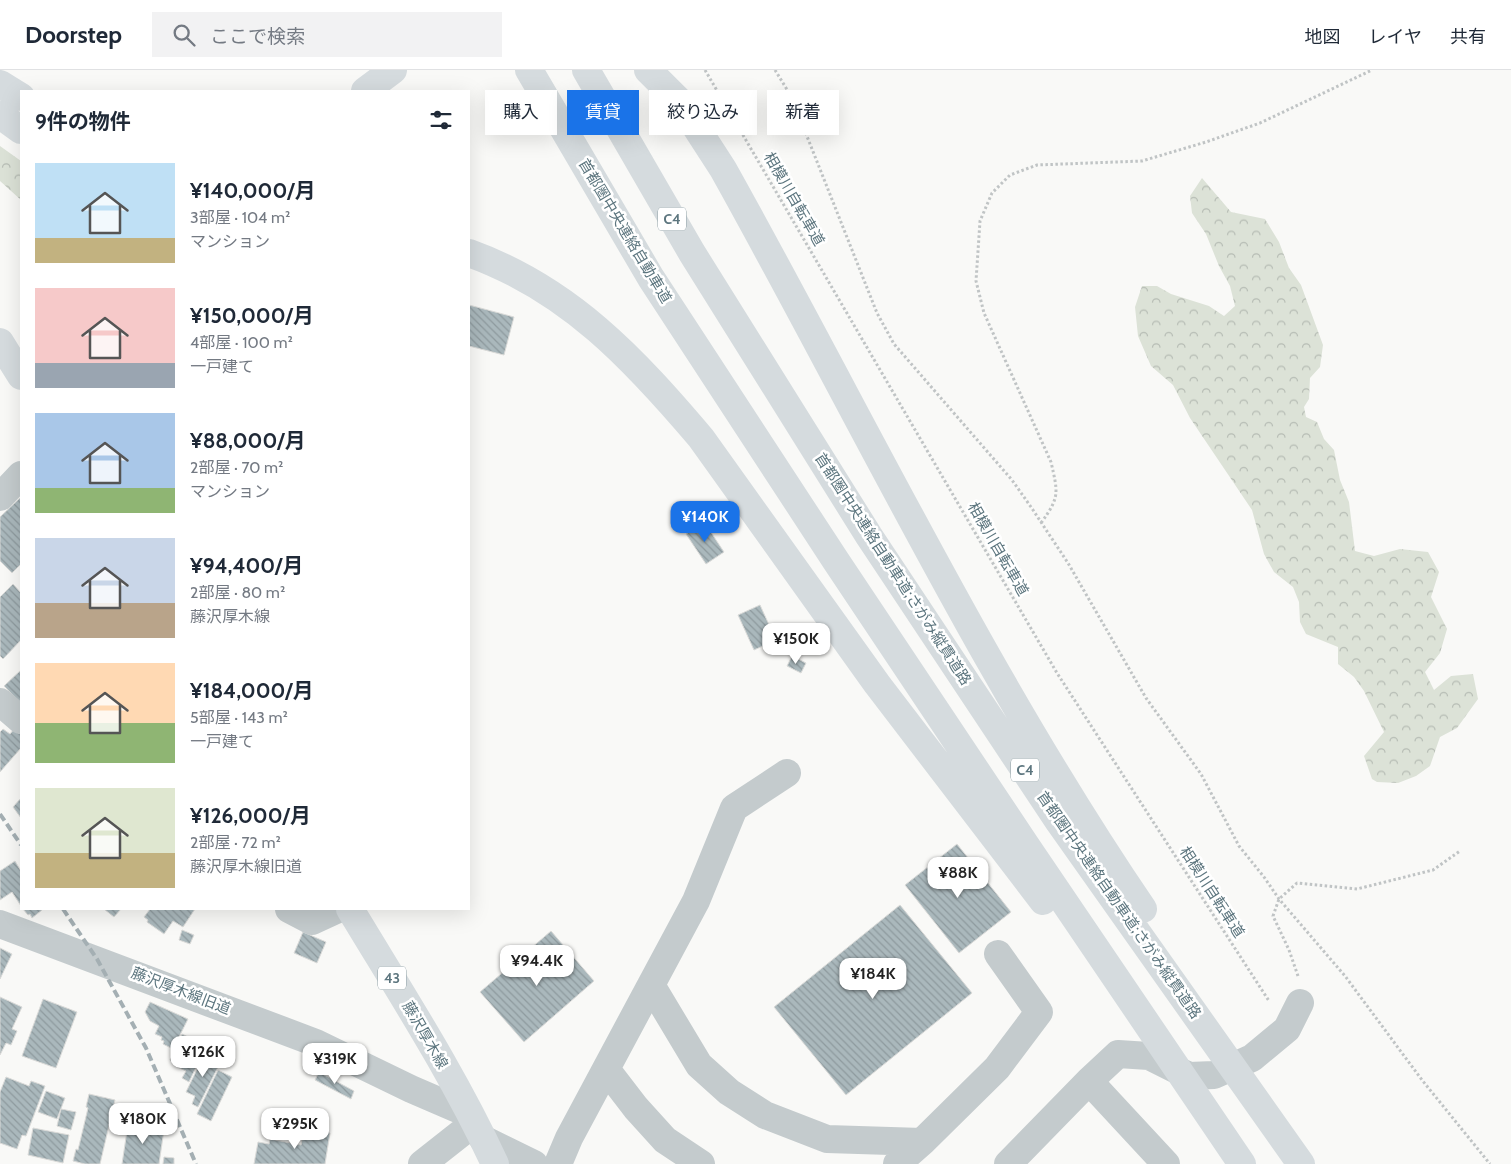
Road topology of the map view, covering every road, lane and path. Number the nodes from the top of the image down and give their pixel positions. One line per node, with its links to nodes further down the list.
1 (392, 70): 9 (main road)
2 (529, 70): 35 (main road, 首都圏中央連絡自動車道)
3 (586, 70): 46 (main road, 首都圏中央連絡自動車道;さがみ縦貫道路 / C4)
4 (648, 70): 47 (main road)
5 (705, 70): 31 (path, 相模川自転車道)
6 (775, 70): 18 (path)
7 (1372, 70): 18 (path)
8 (0, 84): 10 (main road)
9 (366, 90)
10 (20, 95)
11 (0, 115): 12 (main road)
12 (20, 129)
13 (470, 253): 35 (main road)
14 (0, 342): 15 (main road)
15 (20, 374)
16 (20, 476): 17 (street)
17 (0, 497)
18 (1041, 523): 23 (path)
19 (0, 702): 20 (street)
20 (20, 719)
21 (787, 773): 29 (street)
22 (1460, 851): 23 (path)
23 (1279, 899): 30 (path); 48 (path)
24 (291, 910): 25 (street)
25 (336, 910)
26 (351, 910): 34 (main road, 藤沢厚木線 / 43)
27 (0, 924): 34 (street, 藤沢厚木線旧道)
28 (998, 954): 36 (street)
29 (652, 985): 32 (street); 36 (street)
30 (1300, 1003): 31 (street)
31 (1287, 1029): 33 (street)
32 (606, 1069): 40 (street); 41 (street)
33 (1089, 1080): 43 (street); 44 (street)
34 (475, 1125): 37 (street); 38 (main road, 藤沢厚木線 / 43); 39 (street, 藤沢厚木線旧道)
35 (1222, 1135): 45 (main road)
36 (922, 1142): 42 (street)
37 (422, 1164)
38 (494, 1164)
39 (534, 1164)
40 (558, 1164)
41 (701, 1164)
42 (897, 1164)
43 (1008, 1164)
44 (1166, 1164)
45 (1242, 1164)
46 (1301, 1164)
47 (1318, 1164)
48 (1490, 1164)

